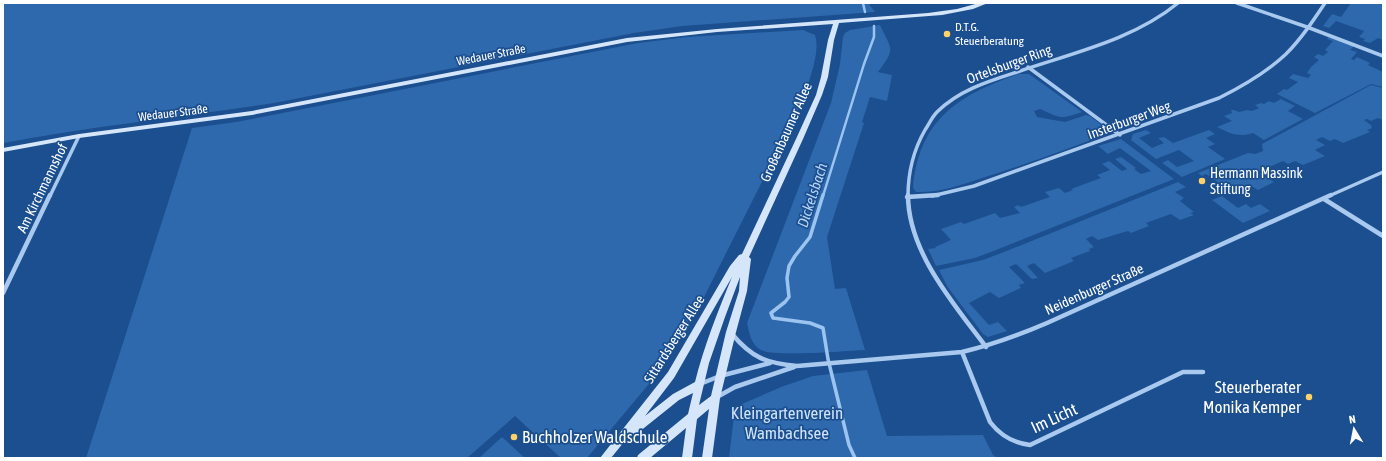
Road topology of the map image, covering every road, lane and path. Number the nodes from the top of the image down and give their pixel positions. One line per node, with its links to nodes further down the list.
1 (982, 3): 5 (main road, Wedauer Straße)
2 (1178, 3): 8 (street, Ortelsburger Ring)
3 (1237, 3): 6 (street)
4 (1325, 3): 6 (street, Insterburger Weg)
5 (836, 22): 10 (main road, Wedauer Straße); 16 (main road, Großenbaumer Allee)
6 (1307, 27): 7 (street); 9 (street, Insterburger Weg)
7 (1383, 56)
8 (1028, 67): 9 (street); 13 (street, Ortelsburger Ring)
9 (1120, 135): 13 (street, Insterburger Weg)
10 (79, 136): 11 (main road, Wedauer Straße); 17 (street, Am Kirchmannshof)
11 (3, 150)
12 (1383, 172): 14 (street, Neidenburger Straße)
13 (908, 196): 19 (street, Ortelsburger Ring)
14 (1324, 199): 15 (street); 19 (street, Neidenburger Straße)
15 (1383, 236)
16 (748, 250): 18 (main road, Großenbaumer Allee); 25 (main road, Großenbaumer Allee); 28 (main road, Sittardsberger Allee)
17 (3, 293)
18 (731, 332): 21 (street, Neidenburger Straße); 24 (main road, Großenbaumer Allee)
19 (986, 347): 20 (street, Neidenburger Straße)
20 (962, 352): 22 (street, Neidenburger Straße); 23 (street, Im Licht)
21 (770, 363): 22 (street, Neidenburger Straße); 24 (street, Neidenburger Straße)
22 (797, 366): 26 (street, Neidenburger Straße)
23 (1203, 372)
24 (720, 376): 25 (street, Neidenburger Straße); 26 (main road, Großenbaumer Allee)
25 (698, 385): 27 (main road, Großenbaumer Allee); 28 (main road, Sittardsberger Allee)
26 (715, 398): 27 (main road); 32 (main road, Großenbaumer Allee)
27 (691, 417): 30 (main road); 31 (main road, Großenbaumer Allee)
28 (620, 441): 29 (main road, Sittardsberger Allee)
29 (605, 458)
30 (642, 458)
31 (687, 458)
32 (707, 458)

